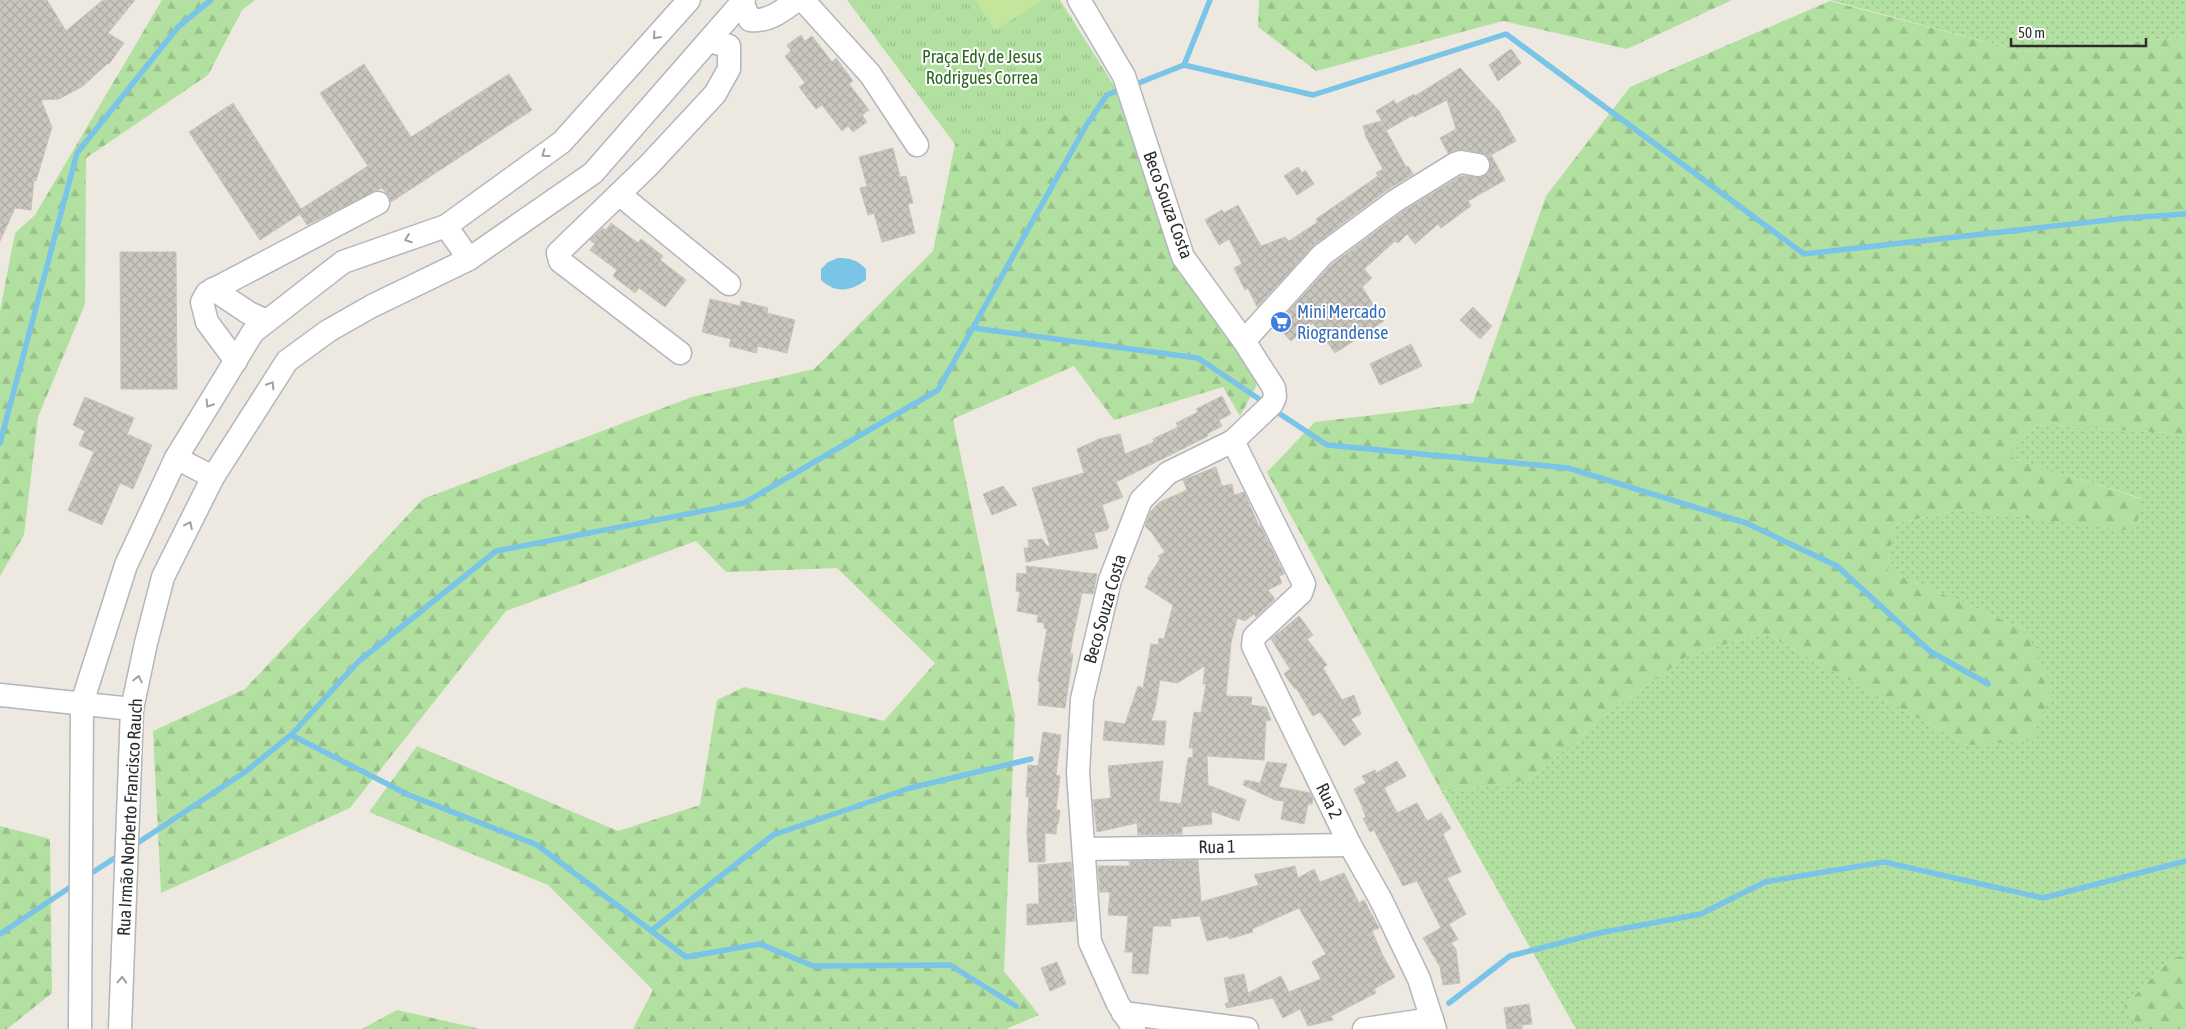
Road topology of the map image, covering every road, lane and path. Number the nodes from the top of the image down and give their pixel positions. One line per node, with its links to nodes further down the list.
1 (689, 0): 11 (street, one-way to 11)
2 (796, 0): 5 (street)
3 (803, 0): 7 (street)
4 (1080, 0): 16 (street, Beco Souza Costa)
5 (745, 7): 6 (street, Rua Irmão Norberto Francisco Rauch)
6 (719, 43): 9 (street); 12 (street, Rua Irmão Norberto Francisco Rauch)
7 (917, 145)
8 (1478, 165): 16 (street)
9 (619, 194): 13 (street); 17 (street)
10 (378, 203): 14 (street)
11 (446, 226): 12 (street); 15 (street, one-way to 15)
12 (469, 260): 21 (street, Rua Irmão Norberto Francisco Rauch, one-way to 12)
13 (729, 284)
14 (214, 289): 15 (street); 18 (street)
15 (267, 321): 18 (street)
16 (1244, 341): 19 (street, Beco Souza Costa)
17 (680, 353)
18 (236, 361): 20 (street, one-way to 20)
19 (1233, 441): 25 (street, Rua 2); 26 (street, Beco Souza Costa)
20 (176, 458): 21 (street); 23 (street)
21 (213, 477): 24 (street, Rua Irmão Norberto Francisco Rauch, one-way to 21)
22 (0, 695): 23 (street)
23 (82, 703): 24 (street); 29 (street)
24 (132, 709): 30 (street, Rua Irmão Norberto Francisco Rauch, one-way to 24)
25 (1350, 845): 26 (street, Rua 1); 28 (street, Rua 2)
26 (1084, 849): 27 (street, Beco Souza Costa)
27 (1129, 1021): 31 (street)
28 (1436, 1026): 32 (street)
29 (80, 1029)
30 (120, 1029)
31 (1247, 1029)
32 (1364, 1029)

